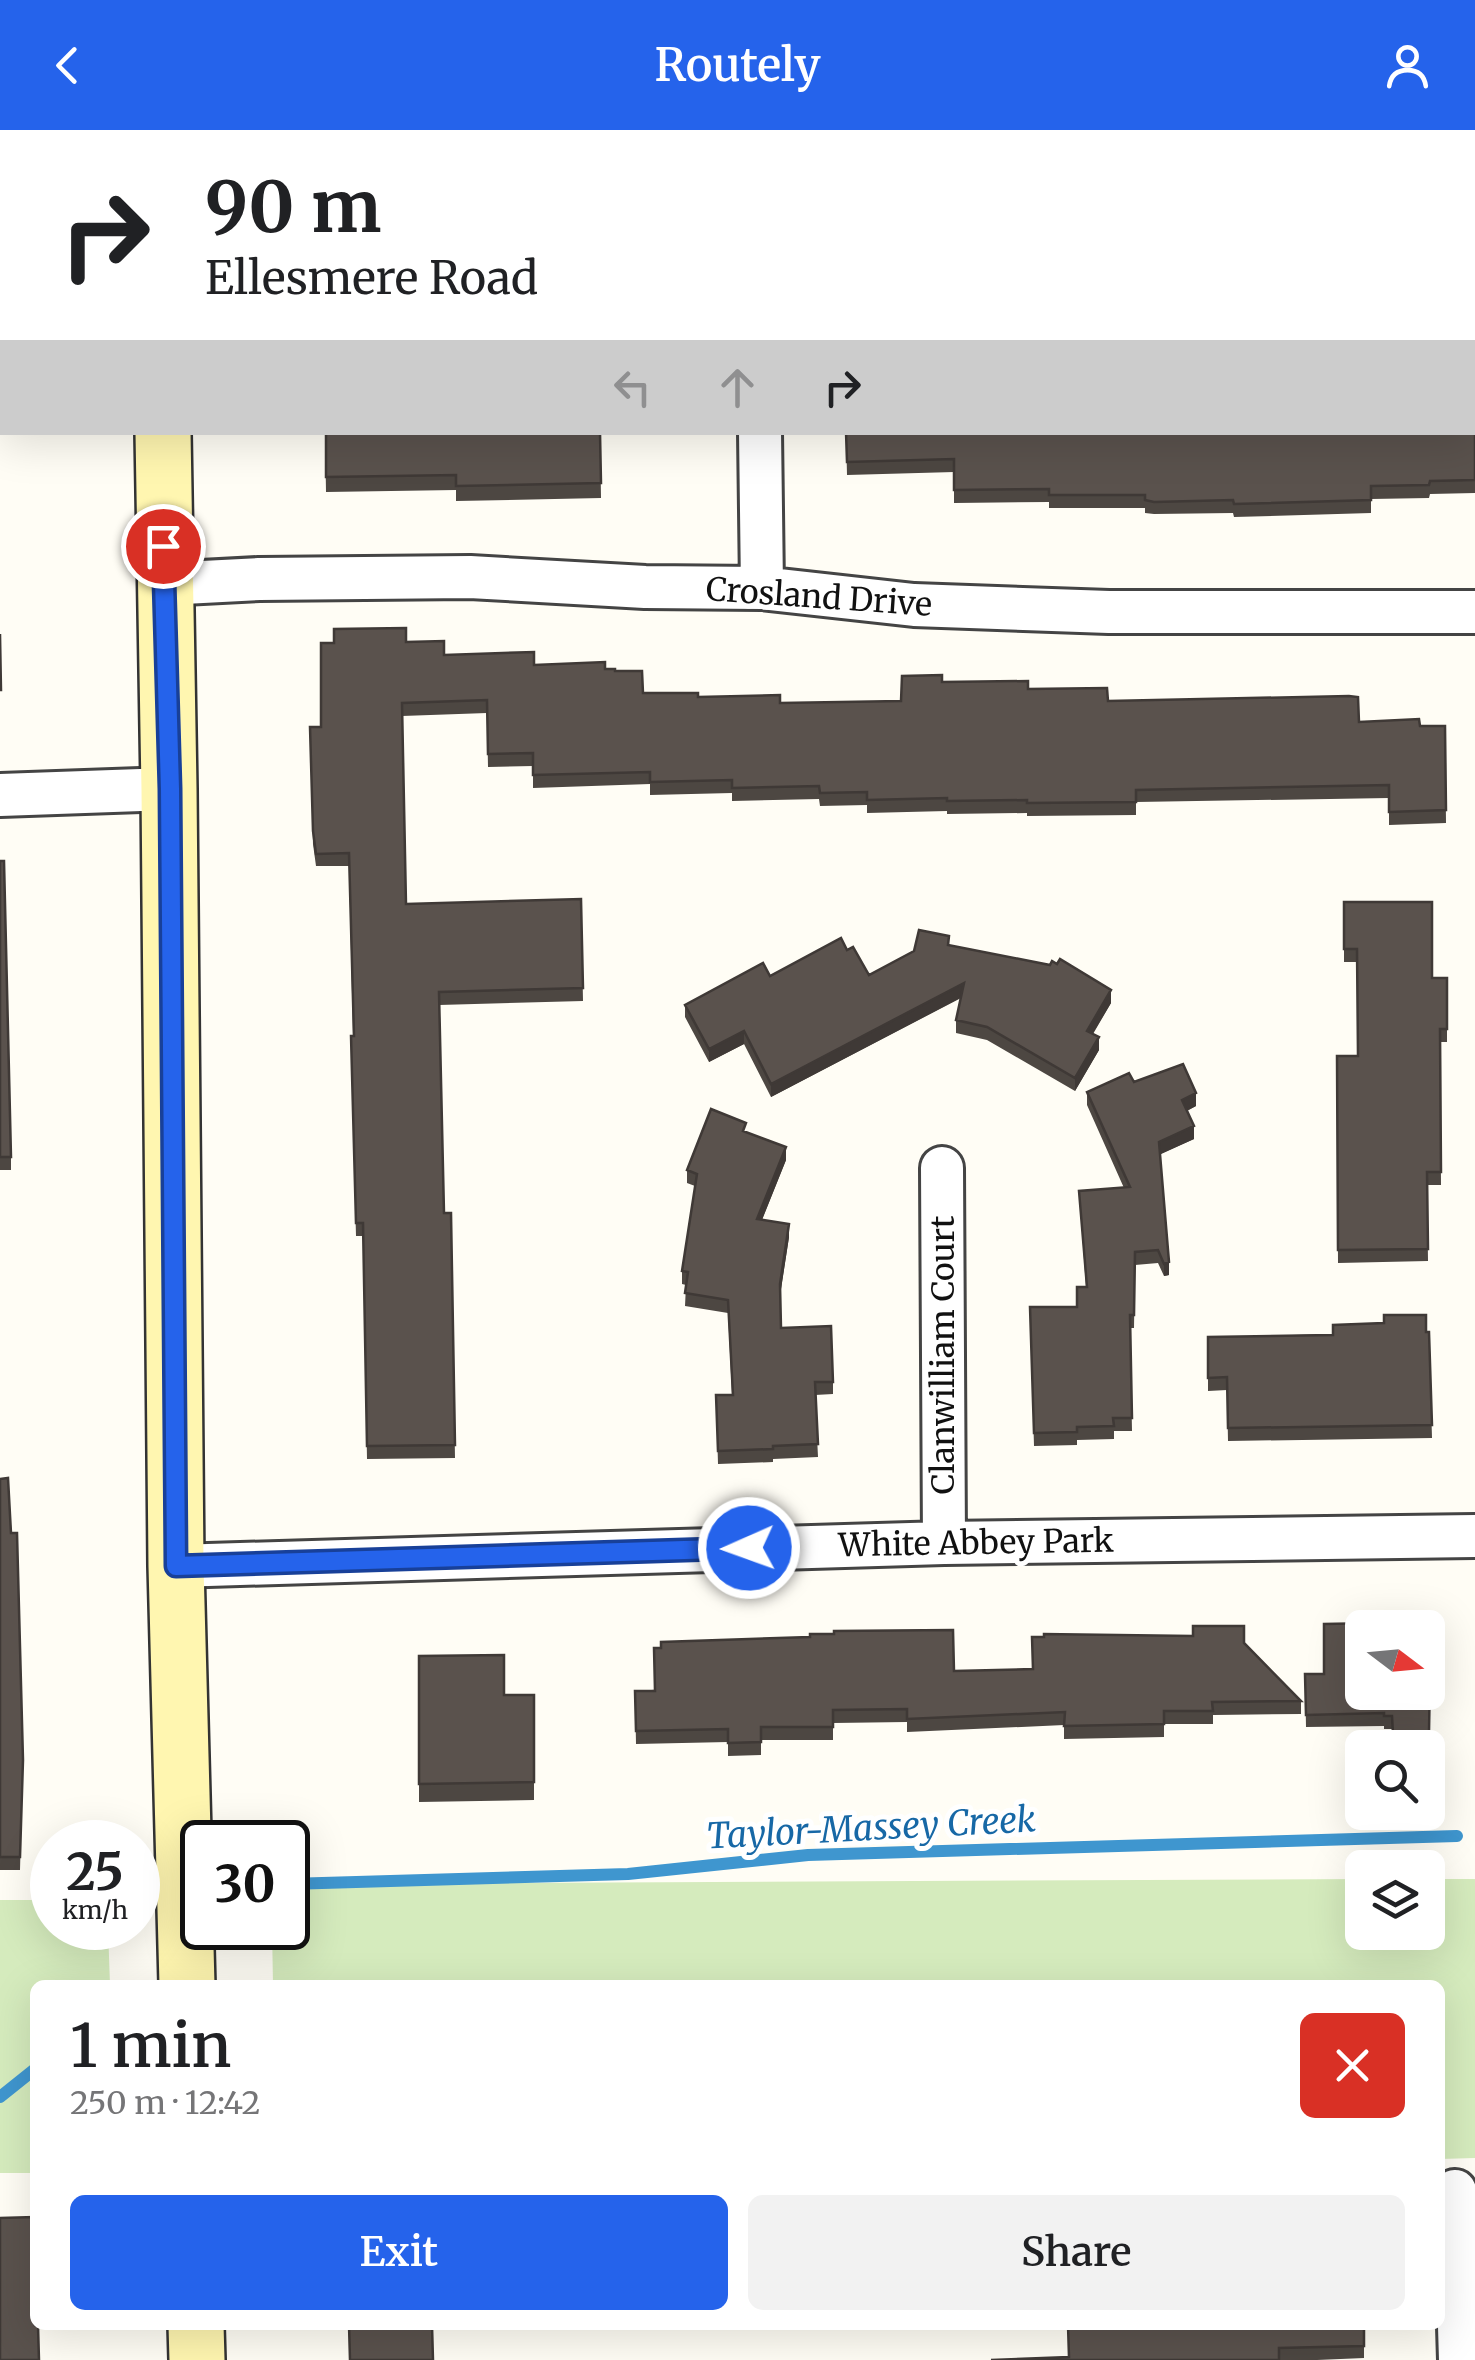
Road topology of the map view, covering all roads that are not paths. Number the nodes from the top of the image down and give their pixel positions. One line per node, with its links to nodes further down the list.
1 (162, 435): 3 (main road)
2 (760, 435): 4 (street)
3 (164, 584): 4 (street, Crosland Drive); 6 (main road)
4 (762, 588): 5 (street, Crosland Drive)
5 (1475, 612)
6 (170, 789): 7 (street); 11 (main road)
7 (0, 795)
8 (942, 1168): 10 (street, Clanwilliam Court)
9 (1475, 1536): 10 (street, White Abbey Park)
10 (944, 1543): 11 (street, White Abbey Park)
11 (176, 1566): 12 (main road)
12 (187, 1980)
13 (1455, 2192): 16 (street)
14 (196, 2330): 15 (main road)
15 (197, 2360)
16 (1460, 2360)

